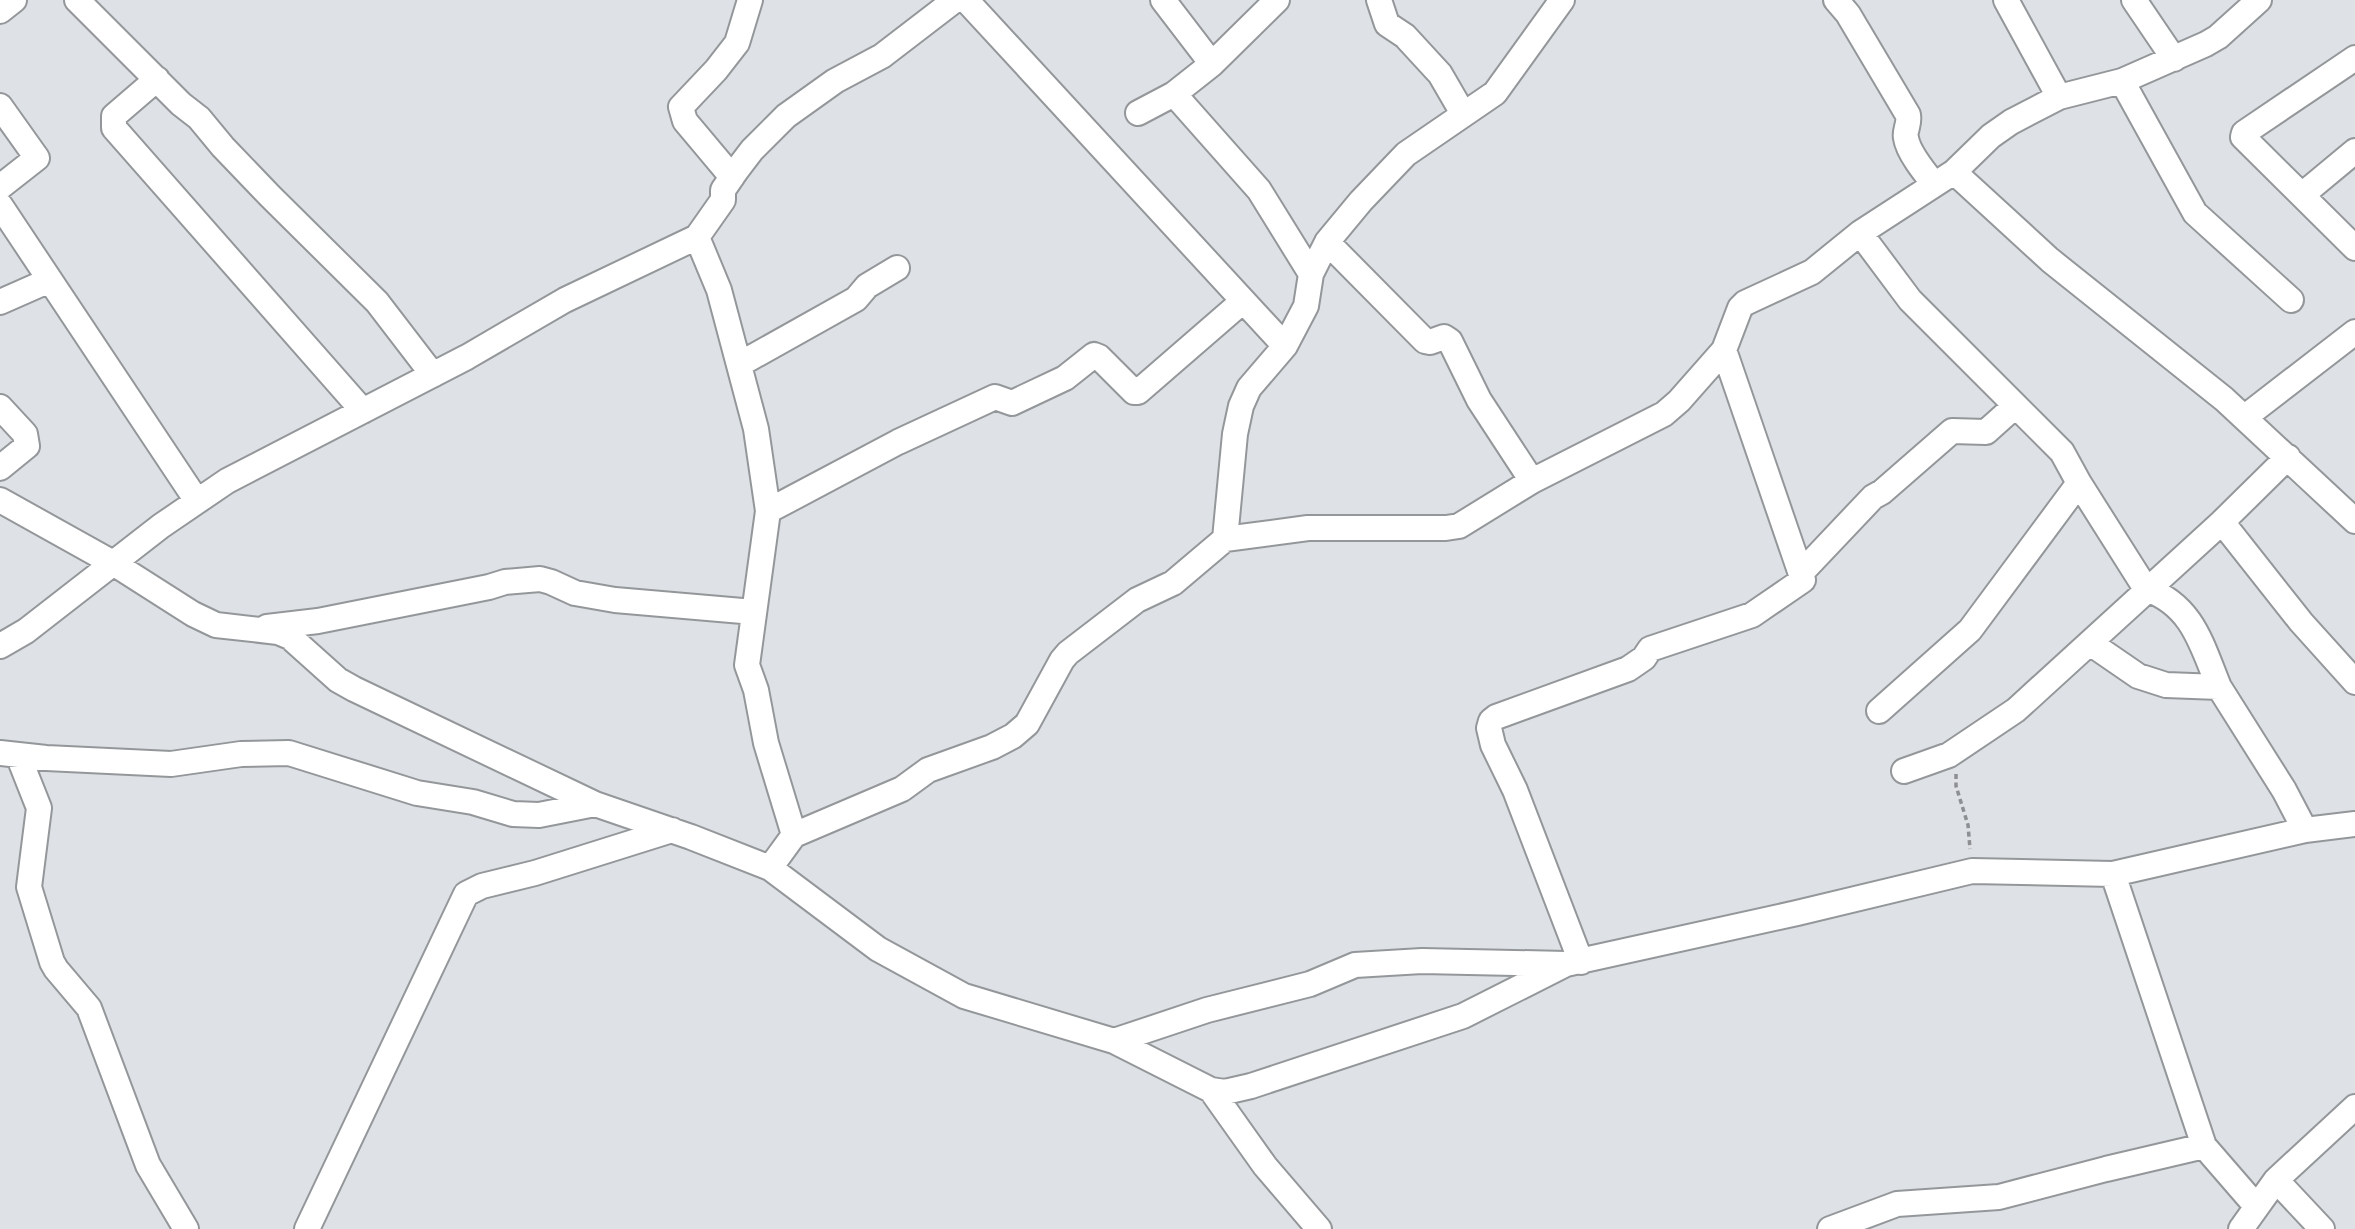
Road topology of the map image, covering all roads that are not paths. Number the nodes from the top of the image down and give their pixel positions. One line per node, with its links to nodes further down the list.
1 (14, 0): 14 (street)
2 (76, 0): 18 (street)
3 (750, 0): 26 (street)
4 (955, 0): 26 (street)
5 (965, 0): 40 (street)
6 (1163, 0): 16 (street)
7 (1278, 0): 16 (street)
8 (1379, 0): 23 (street)
9 (1562, 0): 23 (street)
10 (1836, 0): 27 (street)
11 (2006, 0): 21 (street)
12 (2134, 0): 15 (street)
13 (2259, 0): 15 (street)
14 (0, 10)
15 (2174, 59): 19 (street)
16 (1212, 64): 20 (street)
17 (2350, 71): 29 (street)
18 (157, 79): 45 (street); 48 (street)
19 (2122, 81): 21 (street); 38 (street)
20 (1174, 94): 24 (street); 36 (street)
21 (2059, 97): 27 (street)
22 (0, 106): 28 (street)
23 (1465, 112): 33 (street)
24 (1138, 113)
25 (2355, 152): 29 (street)
26 (732, 177): 32 (street)
27 (1944, 178): 31 (street); 49 (street)
28 (0, 187)
29 (2302, 195): 34 (street)
30 (0, 205): 37 (street)
31 (1860, 233): 43 (street); 46 (street)
32 (697, 237): 44 (street); 45 (street)
33 (1327, 242): 36 (street); 52 (street)
34 (2355, 248)
35 (897, 268): 44 (street)
36 (1311, 274): 42 (street)
37 (50, 279): 39 (street); 55 (street)
38 (2291, 300)
39 (0, 302)
40 (1243, 302): 42 (street); 56 (street)
41 (2355, 332): 49 (street)
42 (1285, 346): 59 (street)
43 (1724, 350): 52 (street); 61 (street)
44 (740, 364): 56 (street)
45 (433, 375): 48 (street)
46 (2015, 406): 53 (street); 61 (street)
47 (0, 407): 51 (street)
48 (363, 411): 55 (street)
49 (2245, 417): 50 (street)
50 (2288, 457): 57 (street); 58 (street)
51 (0, 468)
52 (1532, 481): 59 (street)
53 (2078, 483): 62 (street); 69 (street)
54 (0, 500): 60 (street)
55 (197, 501): 60 (street)
56 (768, 511): 63 (street)
57 (2355, 521)
58 (2222, 522): 62 (street); 67 (street)
59 (1224, 539): 76 (street)
60 (113, 563): 64 (street); 66 (street)
61 (1802, 572): 79 (street)
62 (2146, 589): 65 (street); 68 (street)
63 (754, 612): 64 (street); 76 (street)
64 (249, 630): 72 (street)
65 (2091, 643): 68 (street); 71 (street)
66 (0, 646)
67 (2355, 682)
68 (2219, 687): 75 (street)
69 (1879, 710)
70 (9, 754): 72 (street); 86 (street)
71 (1904, 771)
72 (595, 804): 74 (street)
73 (2355, 824): 75 (street)
74 (672, 830): 77 (street); 87 (street)
75 (2305, 830): 78 (street)
76 (794, 835): 77 (street)
77 (770, 868): 80 (street)
78 (2113, 874): 79 (street); 83 (street)
79 (1574, 963): 80 (street); 81 (street)
80 (1114, 1041): 81 (street)
81 (1212, 1090): 88 (street)
82 (2355, 1107): 84 (street)
83 (2204, 1146): 85 (street); 89 (street)
84 (2276, 1180): 85 (street); 91 (street)
85 (2256, 1206): 90 (street)
86 (186, 1229)
87 (307, 1229)
88 (1319, 1229)
89 (1830, 1229)
90 (2241, 1229)
91 (2322, 1229)

